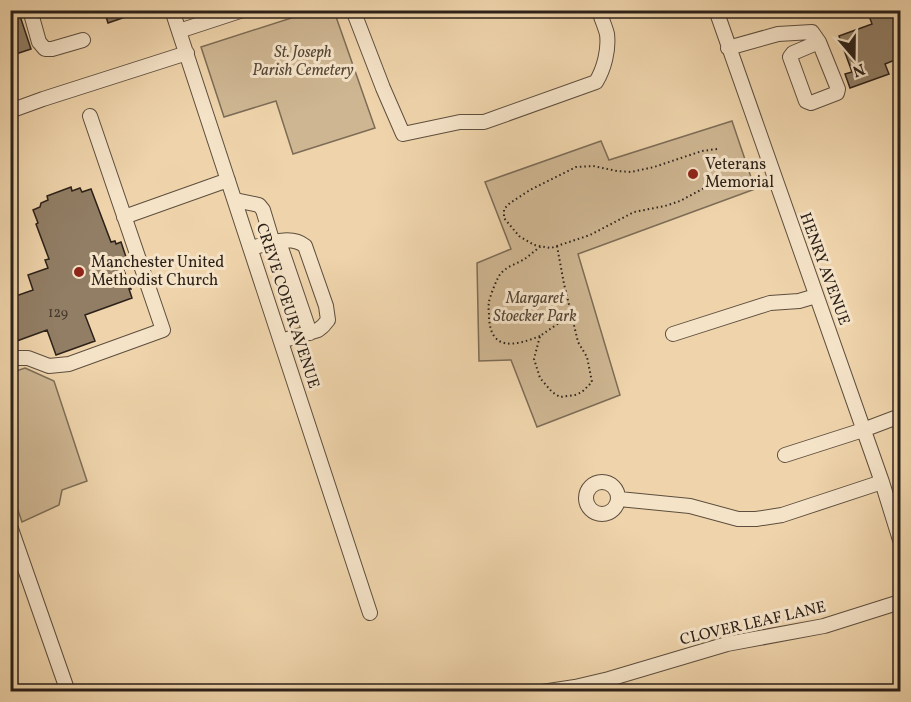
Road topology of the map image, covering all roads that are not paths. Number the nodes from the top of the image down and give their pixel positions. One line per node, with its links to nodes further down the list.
1 (30, 10): 8 (street)
2 (172, 10): 7 (street, CREVE COEUR AVENUE)
3 (243, 10): 7 (street)
4 (353, 10): 5 (street)
5 (599, 10)
6 (716, 10): 10 (street, HENRY AVENUE)
7 (179, 31): 11 (street, CREVE COEUR AVENUE)
8 (83, 40)
9 (819, 42): 10 (street)
10 (728, 48): 19 (street, HENRY AVENUE)
11 (186, 53): 12 (street); 14 (street, CREVE COEUR AVENUE)
12 (10, 111)
13 (90, 116): 16 (street)
14 (228, 180): 15 (street, CREVE COEUR AVENUE); 16 (street)
15 (235, 200): 17 (street); 18 (street, CREVE COEUR AVENUE)
16 (124, 217): 23 (street)
17 (276, 243): 18 (street); 20 (street); 20 (street)
18 (250, 248): 22 (street, CREVE COEUR AVENUE)
19 (816, 296): 21 (street); 25 (street, HENRY AVENUE)
20 (310, 333): 22 (street)
21 (673, 334)
22 (281, 341): 32 (street, CREVE COEUR AVENUE)
23 (10, 358)
24 (900, 416): 25 (street)
25 (863, 430): 26 (street); 27 (street, HENRY AVENUE)
26 (785, 455)
27 (882, 482): 28 (street); 30 (street, HENRY AVENUE)
28 (619, 498)
29 (10, 526): 33 (street)
30 (900, 540)
31 (900, 602): 34 (street, CLOVER LEAF LANE)
32 (370, 613)
33 (68, 692)
34 (542, 692)

